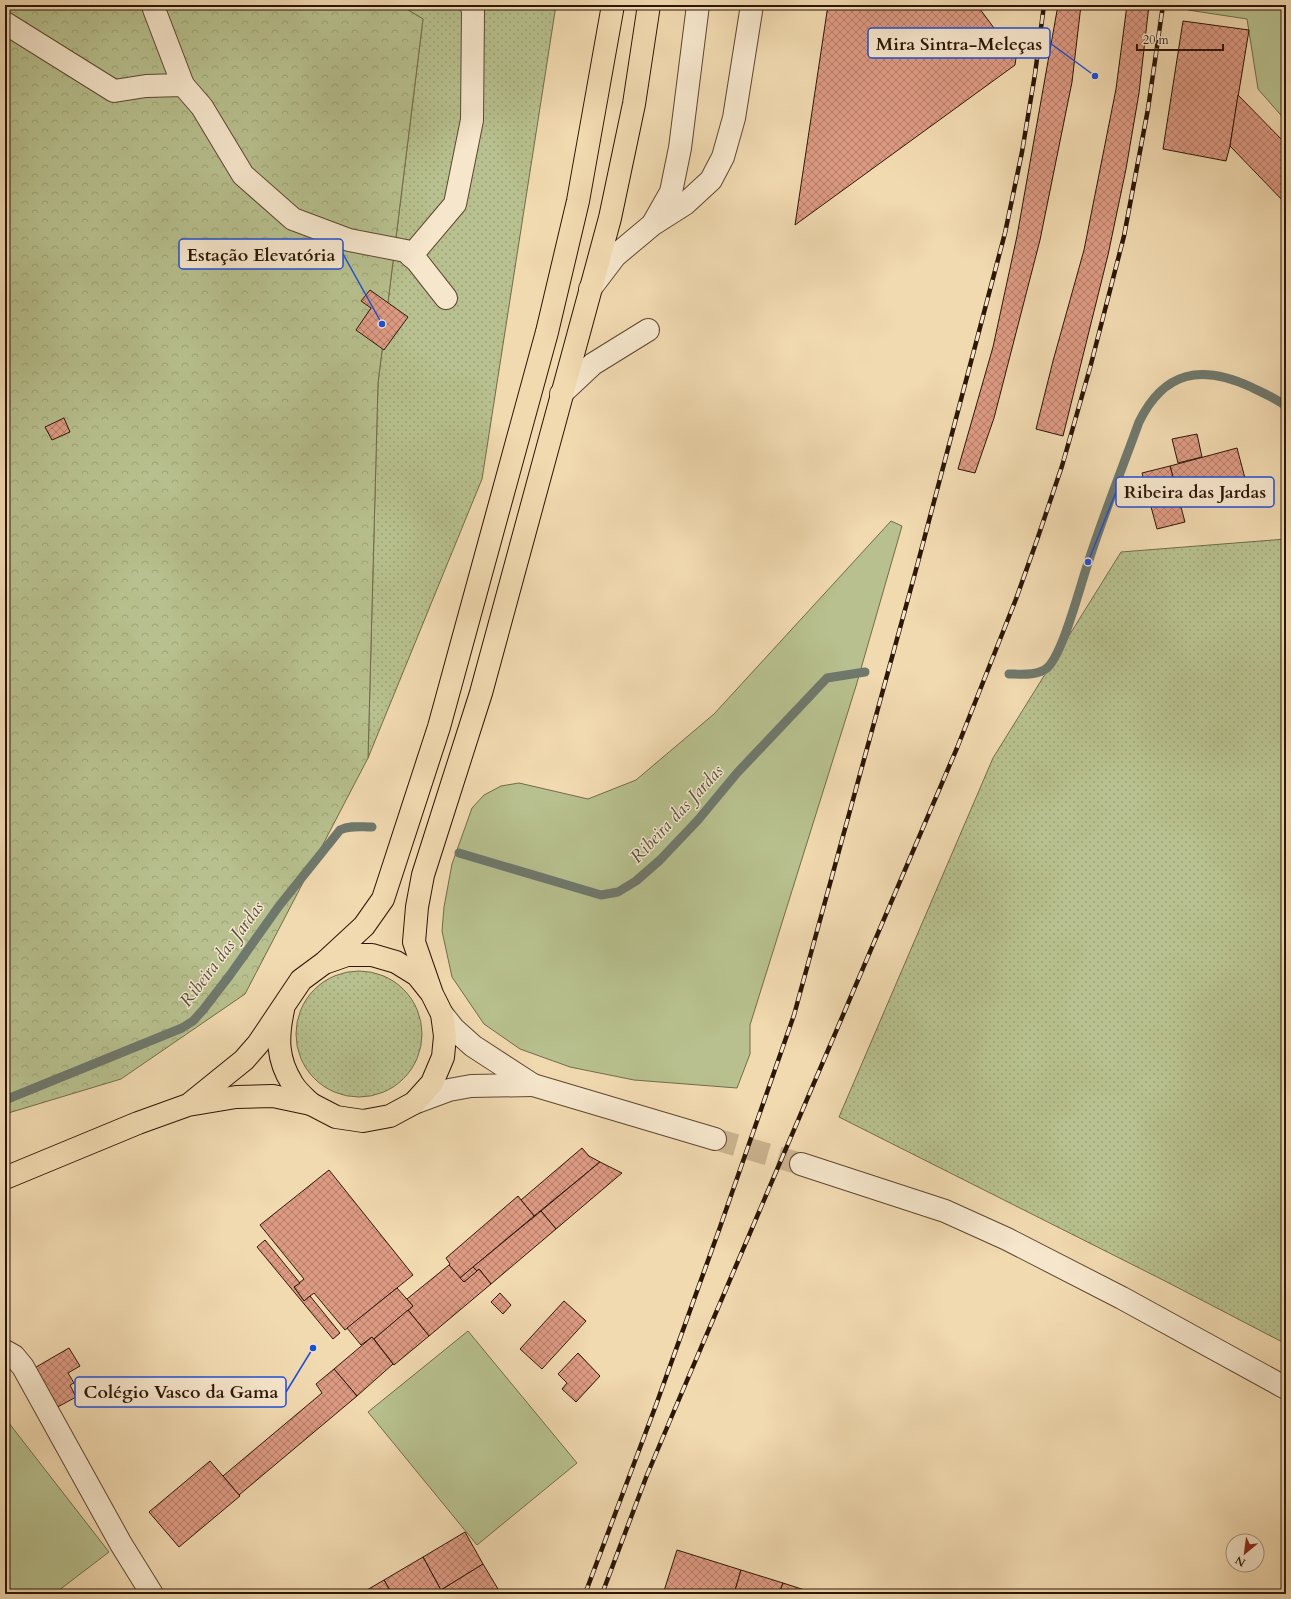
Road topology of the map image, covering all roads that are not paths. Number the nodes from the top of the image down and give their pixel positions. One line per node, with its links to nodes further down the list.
1 (471, 5): 10 (street)
2 (613, 5): 15 (main road)
3 (649, 5): 11 (main road)
4 (698, 5): 9 (street)
5 (752, 5): 9 (street)
6 (154, 9): 8 (street)
7 (5, 23): 8 (street)
8 (183, 85): 10 (street)
9 (652, 225): 11 (street)
10 (411, 256): 12 (street)
11 (590, 290): 14 (main road)
12 (446, 298)
13 (648, 330): 14 (street)
14 (561, 394): 16 (main road)
15 (324, 963): 16 (main road); 17 (main road)
16 (432, 994): 18 (main road)
17 (285, 1004): 21 (main road); 22 (main road)
18 (442, 1014): 19 (street); 20 (main road)
19 (533, 1085): 20 (street); 23 (street)
20 (414, 1103): 21 (main road)
21 (311, 1104): 22 (main road)
22 (188, 1105): 25 (main road)
23 (715, 1139)
24 (801, 1164): 27 (street)
25 (5, 1178)
26 (5, 1351): 28 (street)
27 (1286, 1388)
28 (152, 1594)

